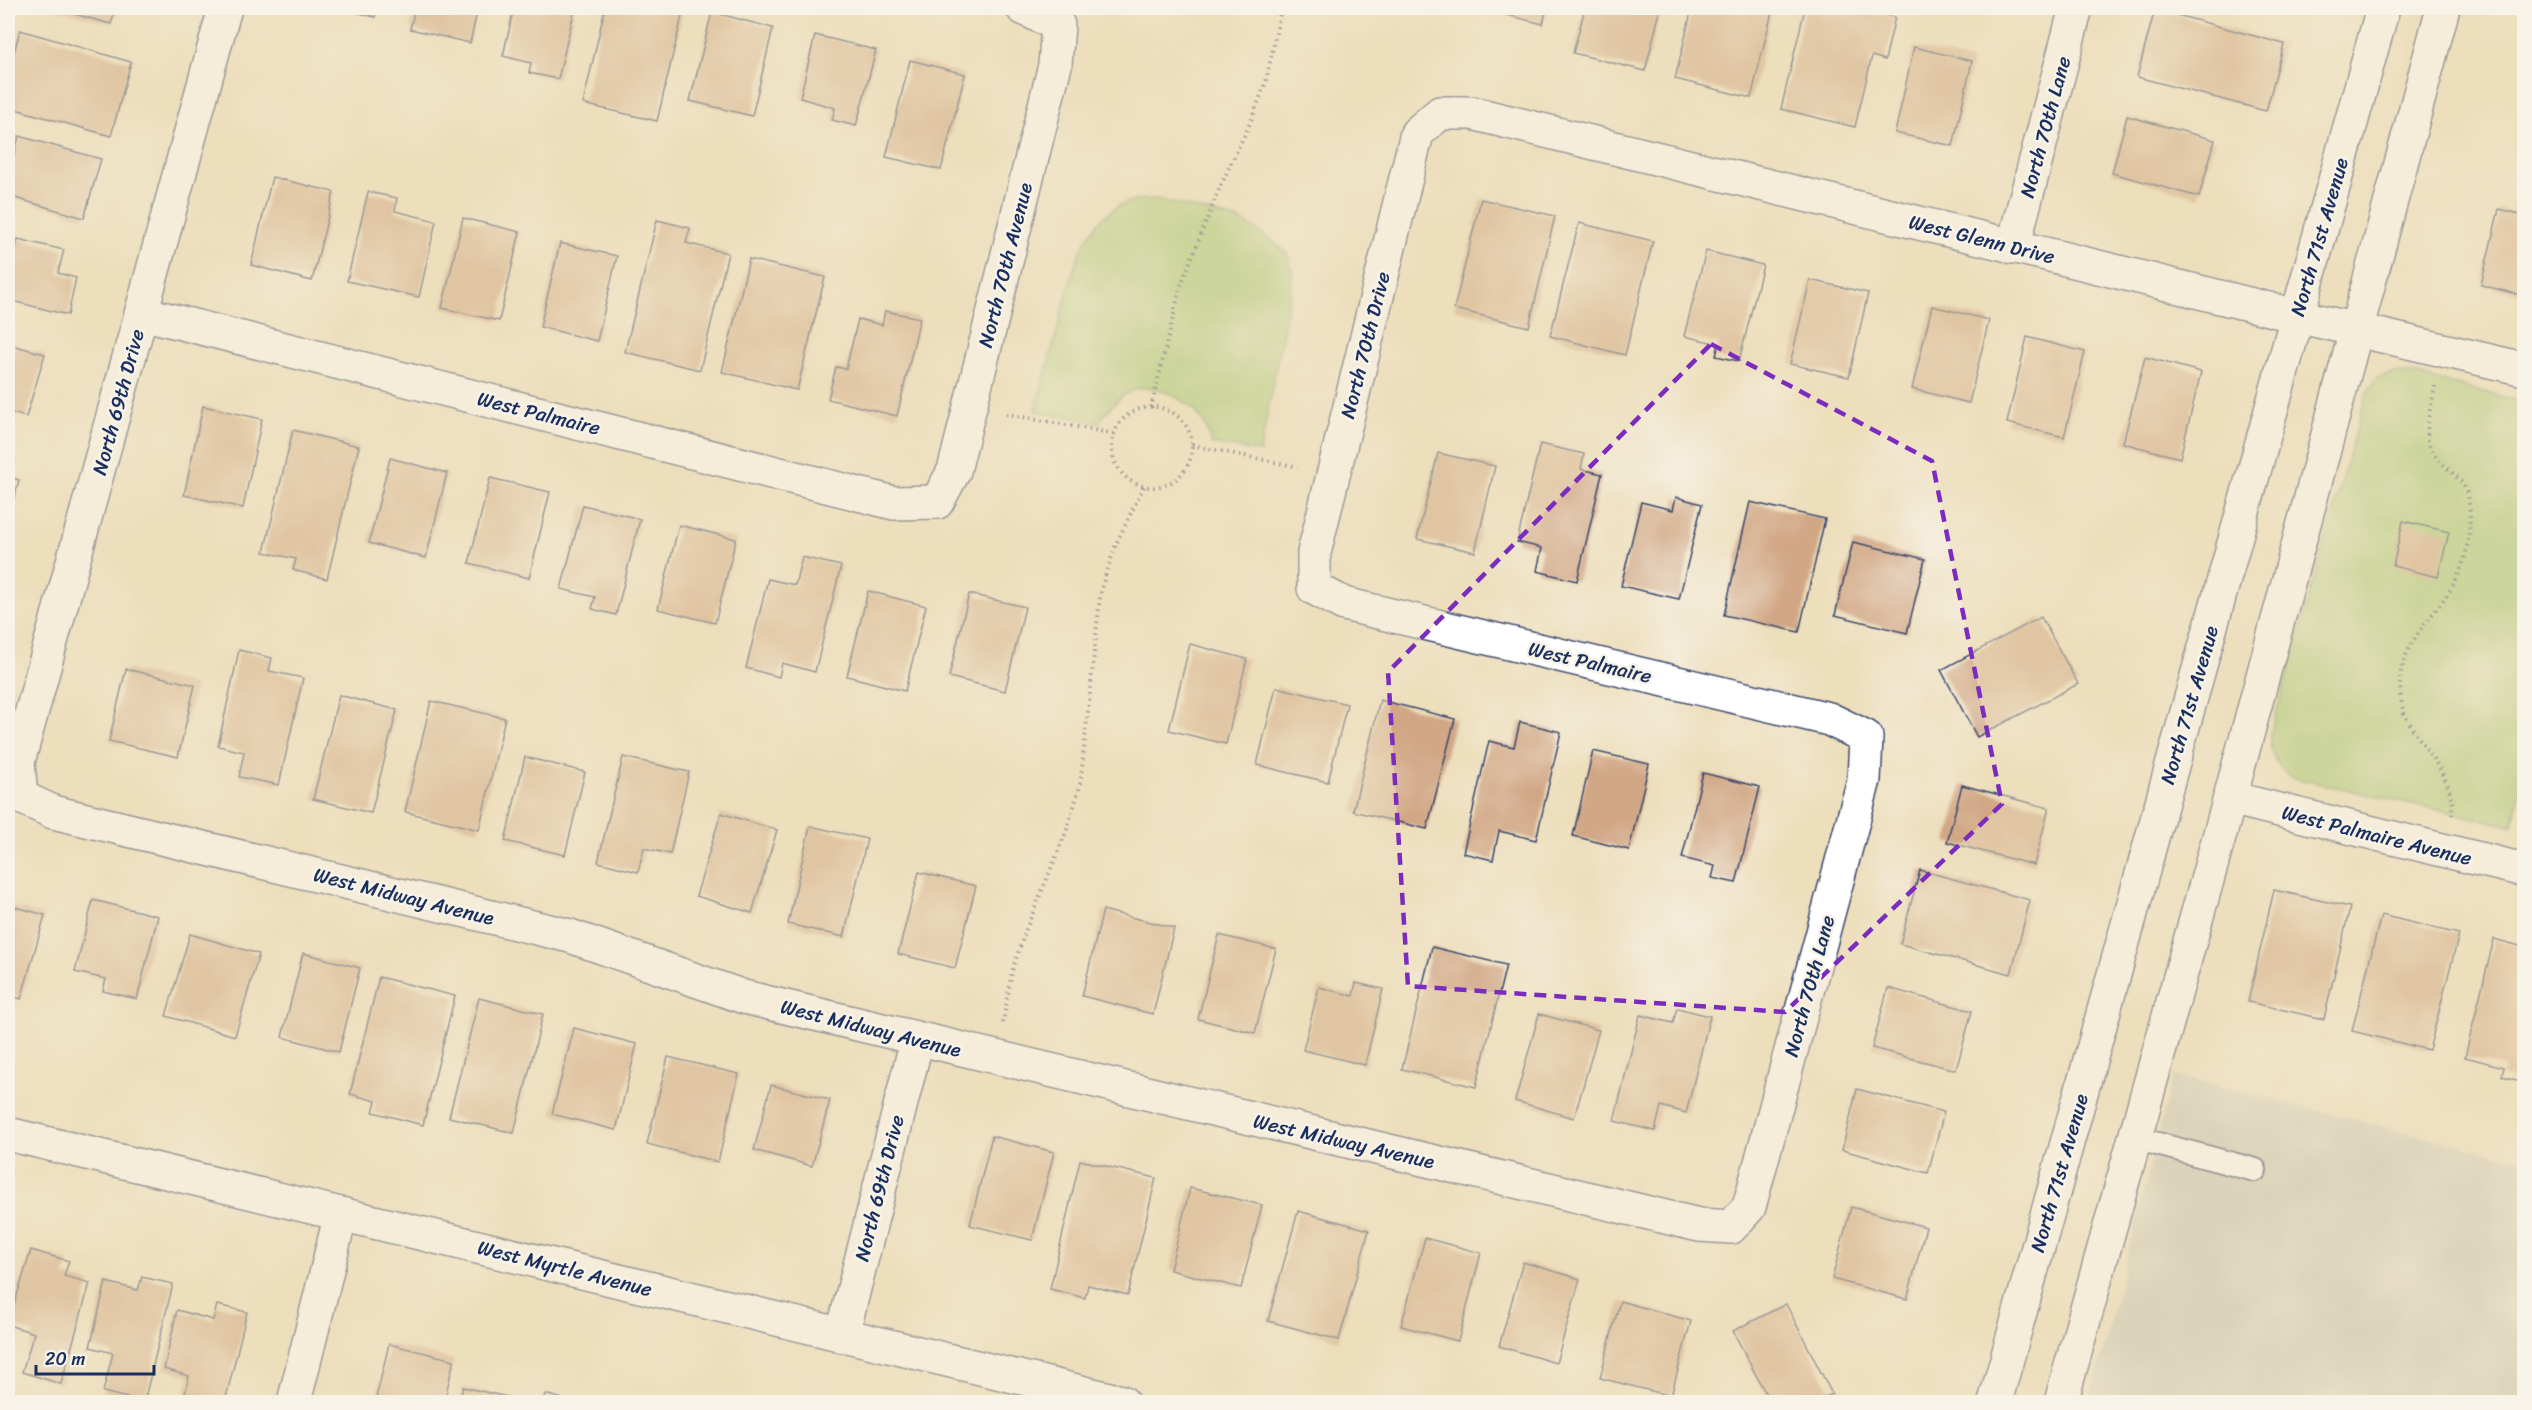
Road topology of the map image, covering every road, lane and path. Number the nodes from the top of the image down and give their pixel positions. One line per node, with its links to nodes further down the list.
1 (225, 8): 9 (street, North 69th Drive)
2 (1023, 8): 14 (street, North 70th Avenue)
3 (1281, 8): 15 (path)
4 (2076, 8): 8 (street, North 70th Lane)
5 (2383, 8): 10 (street, North 71st Avenue)
6 (2443, 8): 11 (street)
7 (1440, 113): 8 (street, West Glenn Drive); 18 (street, North 70th Drive)
8 (2013, 247): 10 (street, West Glenn Drive)
9 (142, 313): 20 (street, West Palmaire); 23 (street, North 69th Drive)
10 (2297, 316): 11 (street, West Glenn Drive); 37 (street, North 71st Avenue)
11 (2355, 330): 12 (street, West Glenn Drive); 24 (street)
12 (2446, 350): 13 (street, West Glenn Drive); 25 (path)
13 (2524, 369)
14 (970, 405): 16 (path); 20 (street, North 70th Avenue)
15 (1151, 408): 16 (path); 17 (path)
16 (1114, 434): 19 (path)
17 (1192, 445): 18 (path); 19 (path)
18 (1334, 474): 21 (street, North 70th Drive)
19 (1144, 486): 28 (path)
20 (937, 502)
21 (1314, 588): 22 (street, West Palmaire)
22 (1866, 737): 33 (street, North 70th Lane)
23 (21, 797): 27 (street, West Midway Avenue)
24 (2230, 798): 25 (street, West Palmaire Avenue); 30 (street)
25 (2448, 852): 26 (street, West Palmaire Avenue)
26 (2524, 870)
27 (918, 1040): 28 (street, West Midway Avenue); 34 (street, North 69th Drive)
28 (990, 1057): 33 (street, West Midway Avenue)
29 (8, 1134): 32 (street, West Myrtle Avenue)
30 (2135, 1138): 31 (lane); 38 (street)
31 (2255, 1170)
32 (342, 1214): 34 (street, West Myrtle Avenue); 35 (street)
33 (1731, 1227)
34 (842, 1336): 36 (street, West Myrtle Avenue)
35 (294, 1402)
36 (1122, 1402)
37 (1995, 1402)
38 (2061, 1402)

